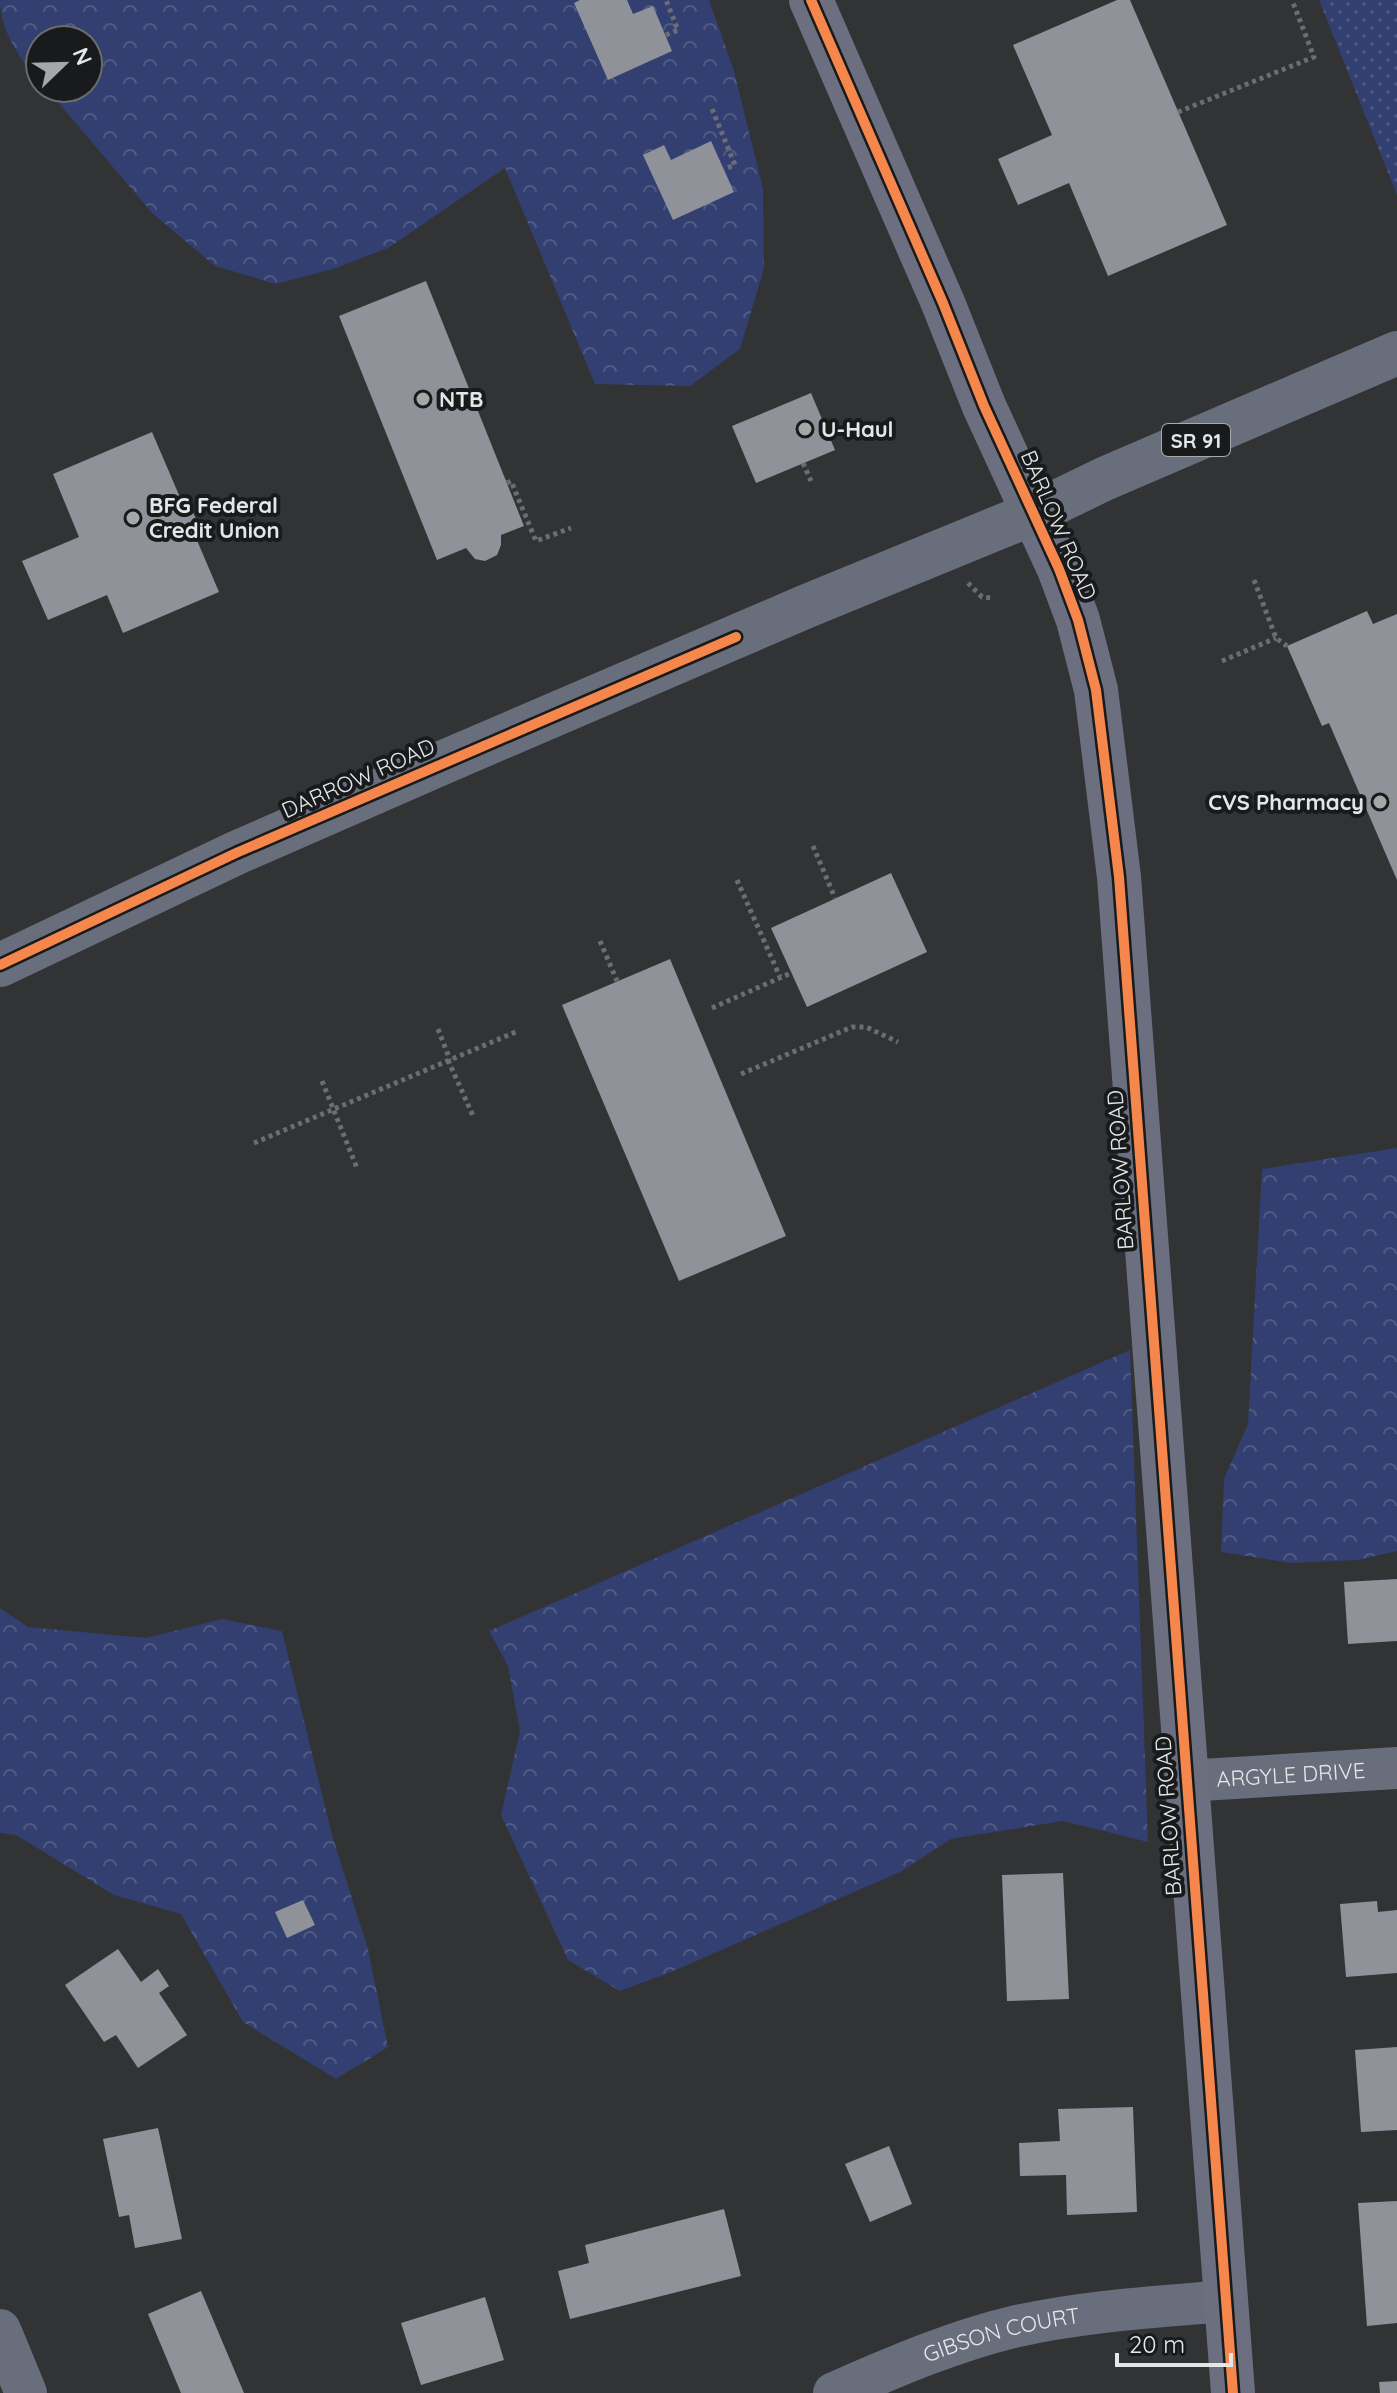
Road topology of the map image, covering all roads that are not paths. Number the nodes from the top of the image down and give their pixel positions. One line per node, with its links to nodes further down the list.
1 (811, 0): 3 (street, BARLOW ROAD)
2 (1397, 353): 3 (main road, DARROW ROAD / SR 91)
3 (1034, 513): 4 (main road, DARROW ROAD / SR 91); 6 (street, BARLOW ROAD)
4 (0, 965)
5 (1397, 1768): 6 (street, ARGYLE DRIVE)
6 (1185, 1781): 7 (street, BARLOW ROAD)
7 (1226, 2301): 10 (street, GIBSON COURT); 11 (street, BARLOW ROAD)
8 (0, 2330): 9 (street)
9 (26, 2393)
10 (834, 2393)
11 (1233, 2393)

